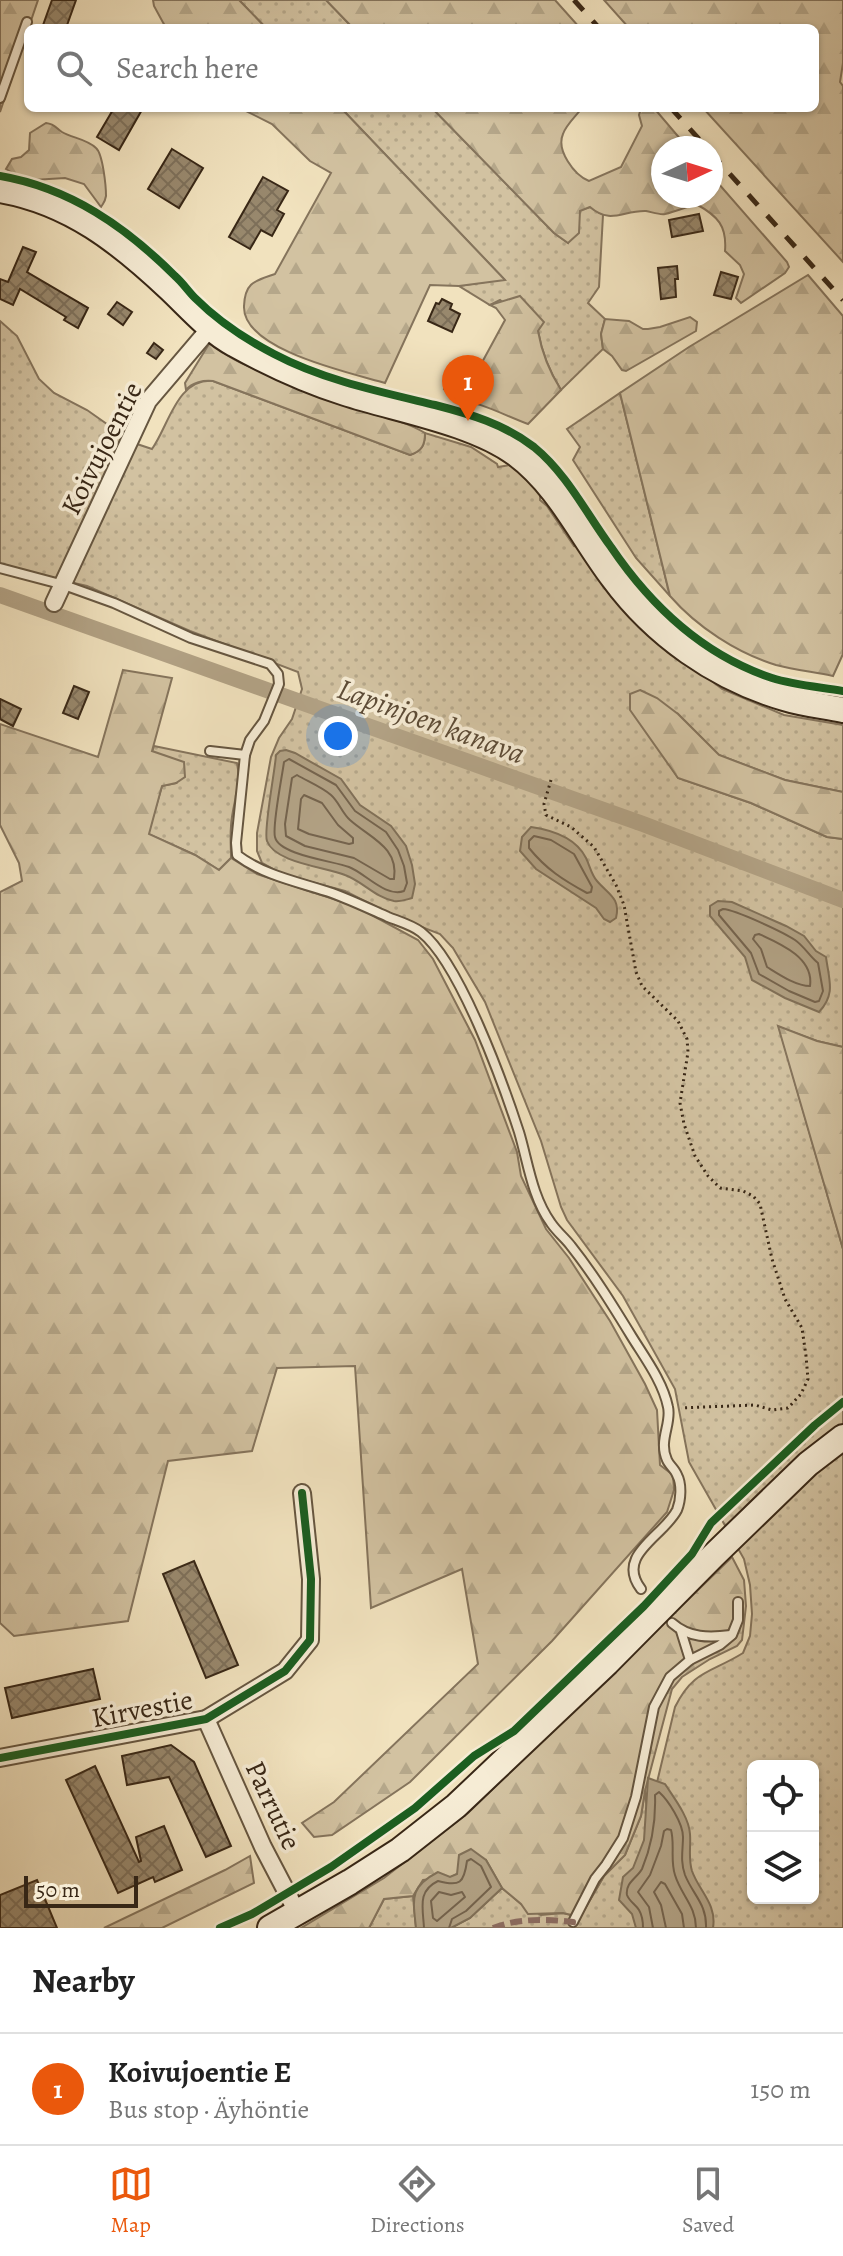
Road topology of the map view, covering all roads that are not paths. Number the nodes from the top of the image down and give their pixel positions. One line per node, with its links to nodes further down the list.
1 (24, 30): 2 (lane)
2 (0, 98)
3 (0, 190): 4 (main road)
4 (211, 327): 6 (street, Koivujoentie); 8 (main road)
5 (0, 568): 6 (lane)
6 (64, 585): 7 (street, Koivujoentie); 10 (lane)
7 (54, 603)
8 (843, 710)
9 (210, 751): 10 (lane)
10 (245, 755): 13 (lane)
11 (843, 1437): 21 (main road)
12 (302, 1493): 19 (street, Kirvestie)
13 (641, 1589)
14 (738, 1602): 17 (lane)
15 (672, 1623): 16 (lane)
16 (681, 1631): 17 (lane); 18 (lane)
17 (732, 1635): 18 (lane)
18 (690, 1660): 22 (lane)
19 (206, 1719): 20 (street, Kirvestie); 21 (street, Parrutie)
20 (0, 1758)
21 (297, 1912): 23 (main road)
22 (573, 1922)
23 (270, 1928)

